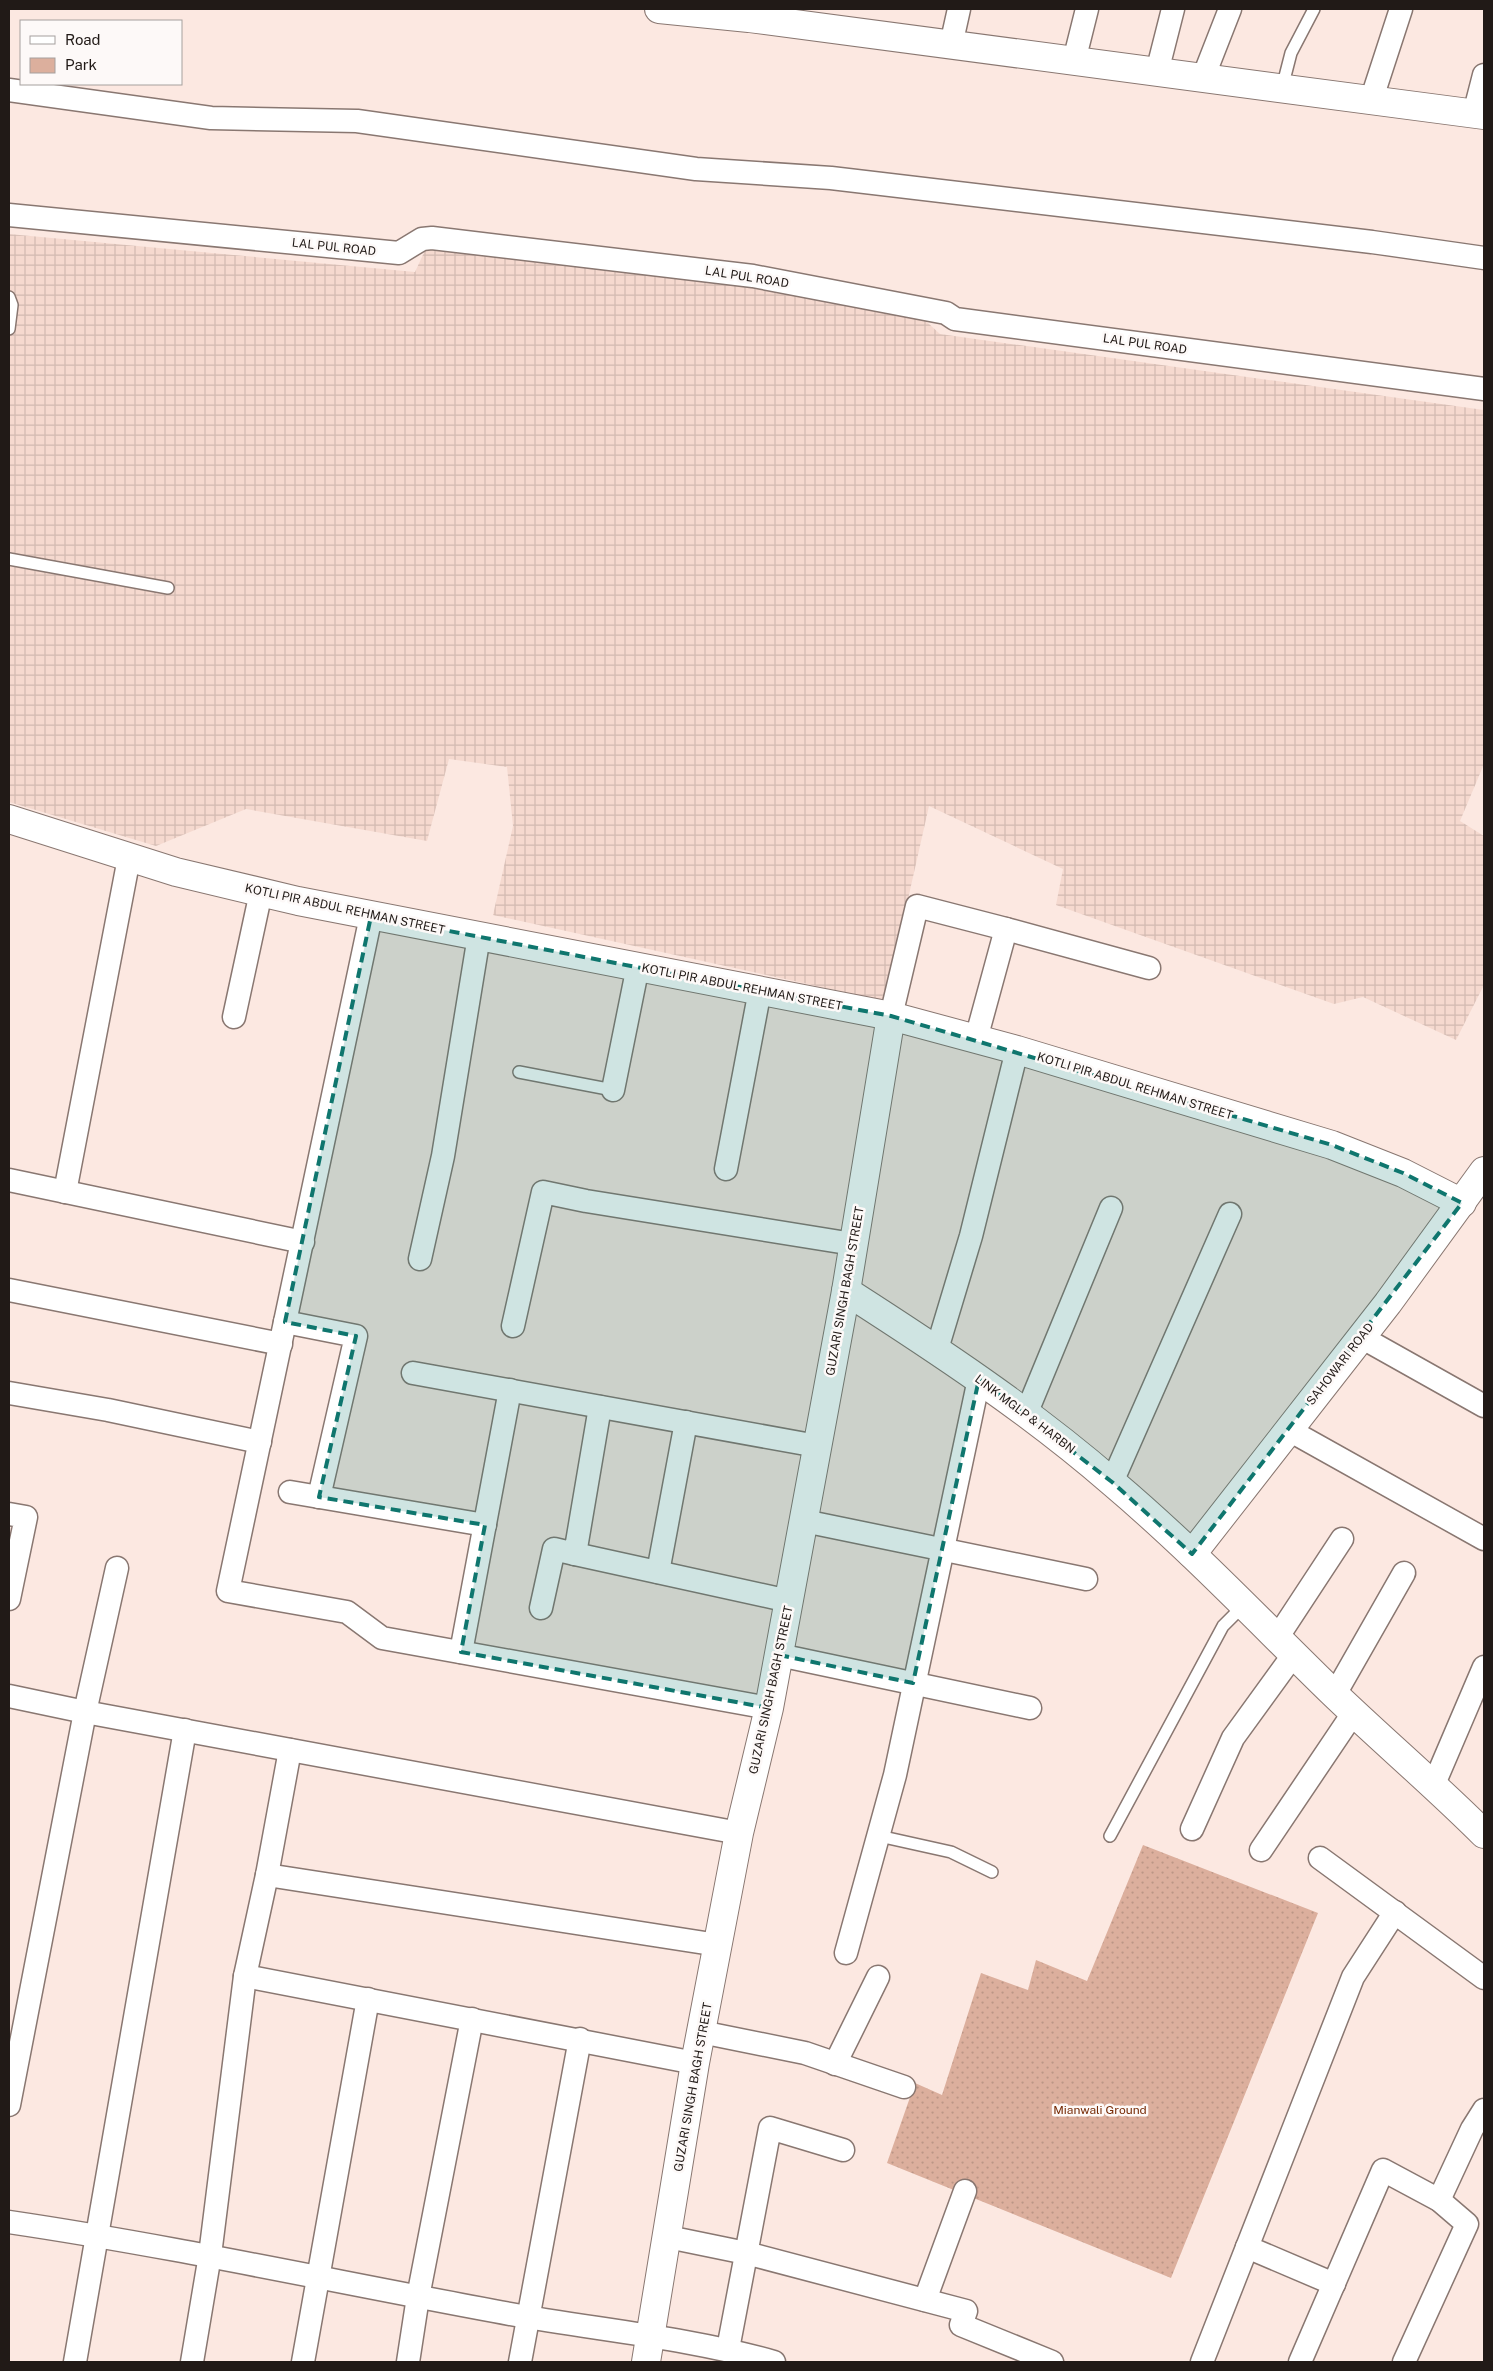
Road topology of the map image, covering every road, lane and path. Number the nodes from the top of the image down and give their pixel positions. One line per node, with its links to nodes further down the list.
1 (659, 9): 8 (street)
2 (959, 9): 9 (street)
3 (1087, 9): 10 (street)
4 (1173, 9): 11 (street)
5 (1230, 9): 13 (street)
6 (1314, 9): 14 (lane)
7 (1401, 9): 16 (street)
8 (749, 14): 9 (street)
9 (951, 45): 10 (street)
10 (1074, 61): 11 (street)
11 (1157, 72): 13 (street)
12 (1484, 75): 17 (street)
13 (1203, 78): 14 (street)
14 (1282, 89): 16 (street)
15 (9, 90): 19 (street)
16 (1371, 101): 17 (street)
17 (1479, 115)
18 (9, 215): 22 (street, LAL PUL ROAD)
19 (1484, 258)
20 (9, 297): 21 (lane)
21 (9, 329)
22 (1484, 389)
23 (9, 559): 24 (lane)
24 (168, 588)
25 (9, 820): 26 (street, KOTLI PIR ABDUL REHMAN STREET)
26 (129, 858): 27 (street, KOTLI PIR ABDUL REHMAN STREET); 43 (street)
27 (261, 892): 28 (street, KOTLI PIR ABDUL REHMAN STREET); 35 (street)
28 (371, 916): 30 (street, KOTLI PIR ABDUL REHMAN STREET); 47 (street)
29 (1006, 929): 32 (street); 34 (street); 36 (street)
30 (479, 936): 31 (street, KOTLI PIR ABDUL REHMAN STREET); 49 (street)
31 (638, 966): 33 (street, KOTLI PIR ABDUL REHMAN STREET); 39 (street)
32 (1149, 968)
33 (760, 990): 34 (street, KOTLI PIR ABDUL REHMAN STREET); 40 (street)
34 (891, 1016): 36 (street, KOTLI PIR ABDUL REHMAN STREET); 48 (street, GUZARI SINGH BAGH STREET)
35 (234, 1017)
36 (976, 1039): 37 (street, KOTLI PIR ABDUL REHMAN STREET)
37 (1017, 1050): 44 (street, KOTLI PIR ABDUL REHMAN STREET); 56 (street)
38 (519, 1072): 39 (lane)
39 (613, 1090)
40 (726, 1169)
41 (1484, 1171): 44 (street, SAHOWARI ROAD)
42 (9, 1180): 43 (street)
43 (65, 1192): 47 (street)
44 (1462, 1203): 54 (street, SAHOWARI ROAD)
45 (1111, 1208): 63 (street)
46 (1230, 1214): 68 (street)
47 (302, 1242): 52 (street)
48 (853, 1244): 51 (street, GUZARI SINGH BAGH STREET); 53 (street)
49 (420, 1260)
50 (9, 1290): 55 (street)
51 (846, 1291): 56 (street, LINK MGLP & HARBN); 67 (street, GUZARI SINGH BAGH STREET)
52 (286, 1322): 55 (street); 70 (street)
53 (513, 1326)
54 (1361, 1337): 61 (street); 65 (street, SAHOWARI ROAD)
55 (281, 1344): 66 (street)
56 (937, 1349): 58 (street, LINK MGLP & HARBN)
57 (413, 1373): 59 (street)
58 (979, 1379): 63 (street, LINK MGLP & HARBN); 76 (street)
59 (510, 1390): 62 (street); 73 (street)
60 (9, 1393): 66 (street)
61 (1484, 1406)
62 (600, 1407): 64 (street); 77 (street)
63 (1026, 1414): 68 (street, LINK MGLP & HARBN)
64 (686, 1422): 67 (street); 80 (street)
65 (1289, 1430): 75 (street); 78 (street, SAHOWARI ROAD)
66 (260, 1442): 88 (street)
67 (817, 1446): 72 (street, GUZARI SINGH BAGH STREET)
68 (1112, 1482): 78 (street, LINK MGLP & HARBN)
69 (290, 1492): 70 (street)
70 (319, 1497): 73 (street)
71 (9, 1514): 83 (street)
72 (804, 1521): 76 (street); 84 (street, GUZARI SINGH BAGH STREET)
73 (485, 1525): 88 (street)
74 (1342, 1539): 87 (street)
75 (1484, 1539)
76 (942, 1549): 82 (street); 91 (street)
77 (575, 1554): 80 (street); 86 (street)
78 (1192, 1554): 85 (street, LINK MGLP & HARBN)
79 (117, 1568): 96 (street)
80 (658, 1572): 84 (street)
81 (1404, 1573): 93 (street)
82 (1086, 1578)
83 (9, 1599)
84 (789, 1601): 89 (street, GUZARI SINGH BAGH STREET)
85 (1244, 1605): 87 (street, LINK MGLP & HARBN); 104 (lane)
86 (540, 1608)
87 (1286, 1646): 93 (street, LINK MGLP & HARBN); 100 (street)
88 (461, 1652): 94 (street)
89 (779, 1655): 91 (street); 94 (street, GUZARI SINGH BAGH STREET)
90 (1484, 1667): 99 (street)
91 (913, 1683): 95 (street); 103 (street)
92 (9, 1696): 96 (street)
93 (1344, 1703): 99 (street, LINK MGLP & HARBN); 105 (street)
94 (769, 1708): 101 (street, GUZARI SINGH BAGH STREET)
95 (1030, 1708)
96 (85, 1712): 97 (street); 122 (street)
97 (184, 1730): 98 (street); 128 (street)
98 (290, 1750): 101 (street); 108 (street)
99 (1434, 1784): 102 (street, LINK MGLP & HARBN)
100 (1192, 1829)
101 (739, 1833): 110 (street, GUZARI SINGH BAGH STREET)
102 (1484, 1834)
103 (879, 1836): 107 (lane); 111 (street)
104 (1110, 1836)
105 (1261, 1850)
106 (1320, 1858): 109 (street)
107 (992, 1872)
108 (267, 1875): 110 (street); 112 (street)
109 (1395, 1912): 114 (street); 130 (street)
110 (718, 1946): 117 (street, GUZARI SINGH BAGH STREET)
111 (846, 1953)
112 (245, 1976): 115 (street); 132 (street)
113 (878, 1977): 120 (street)
114 (1484, 1978)
115 (368, 1999): 116 (street); 133 (street)
116 (472, 2019): 118 (street); 135 (street)
117 (702, 2032): 119 (street, GUZARI SINGH BAGH STREET); 120 (street)
118 (580, 2039): 119 (street); 137 (street)
119 (696, 2063): 129 (street, GUZARI SINGH BAGH STREET)
120 (835, 2064): 121 (street)
121 (904, 2087)
122 (9, 2105)
123 (1484, 2110): 126 (street)
124 (843, 2150): 131 (street)
125 (965, 2192): 136 (street)
126 (1439, 2200): 134 (street); 150 (street)
127 (9, 2222): 128 (street)
128 (96, 2235): 132 (street); 140 (street)
129 (668, 2237): 131 (street); 138 (street, GUZARI SINGH BAGH STREET)
130 (1247, 2247): 134 (street); 148 (street)
131 (746, 2253): 136 (street); 139 (street)
132 (210, 2256): 133 (street); 141 (street)
133 (318, 2279): 135 (street); 142 (street)
134 (1334, 2284): 149 (street)
135 (418, 2297): 137 (street); 143 (street)
136 (925, 2300): 147 (street)
137 (528, 2318): 138 (street); 144 (street)
138 (649, 2334): 139 (street); 145 (street, GUZARI SINGH BAGH STREET)
139 (728, 2349): 146 (street)
140 (75, 2362)
141 (192, 2362)
142 (303, 2362)
143 (408, 2362)
144 (520, 2362)
145 (646, 2362)
146 (774, 2362)
147 (1052, 2362)
148 (1202, 2362)
149 (1300, 2362)
150 (1404, 2362)

